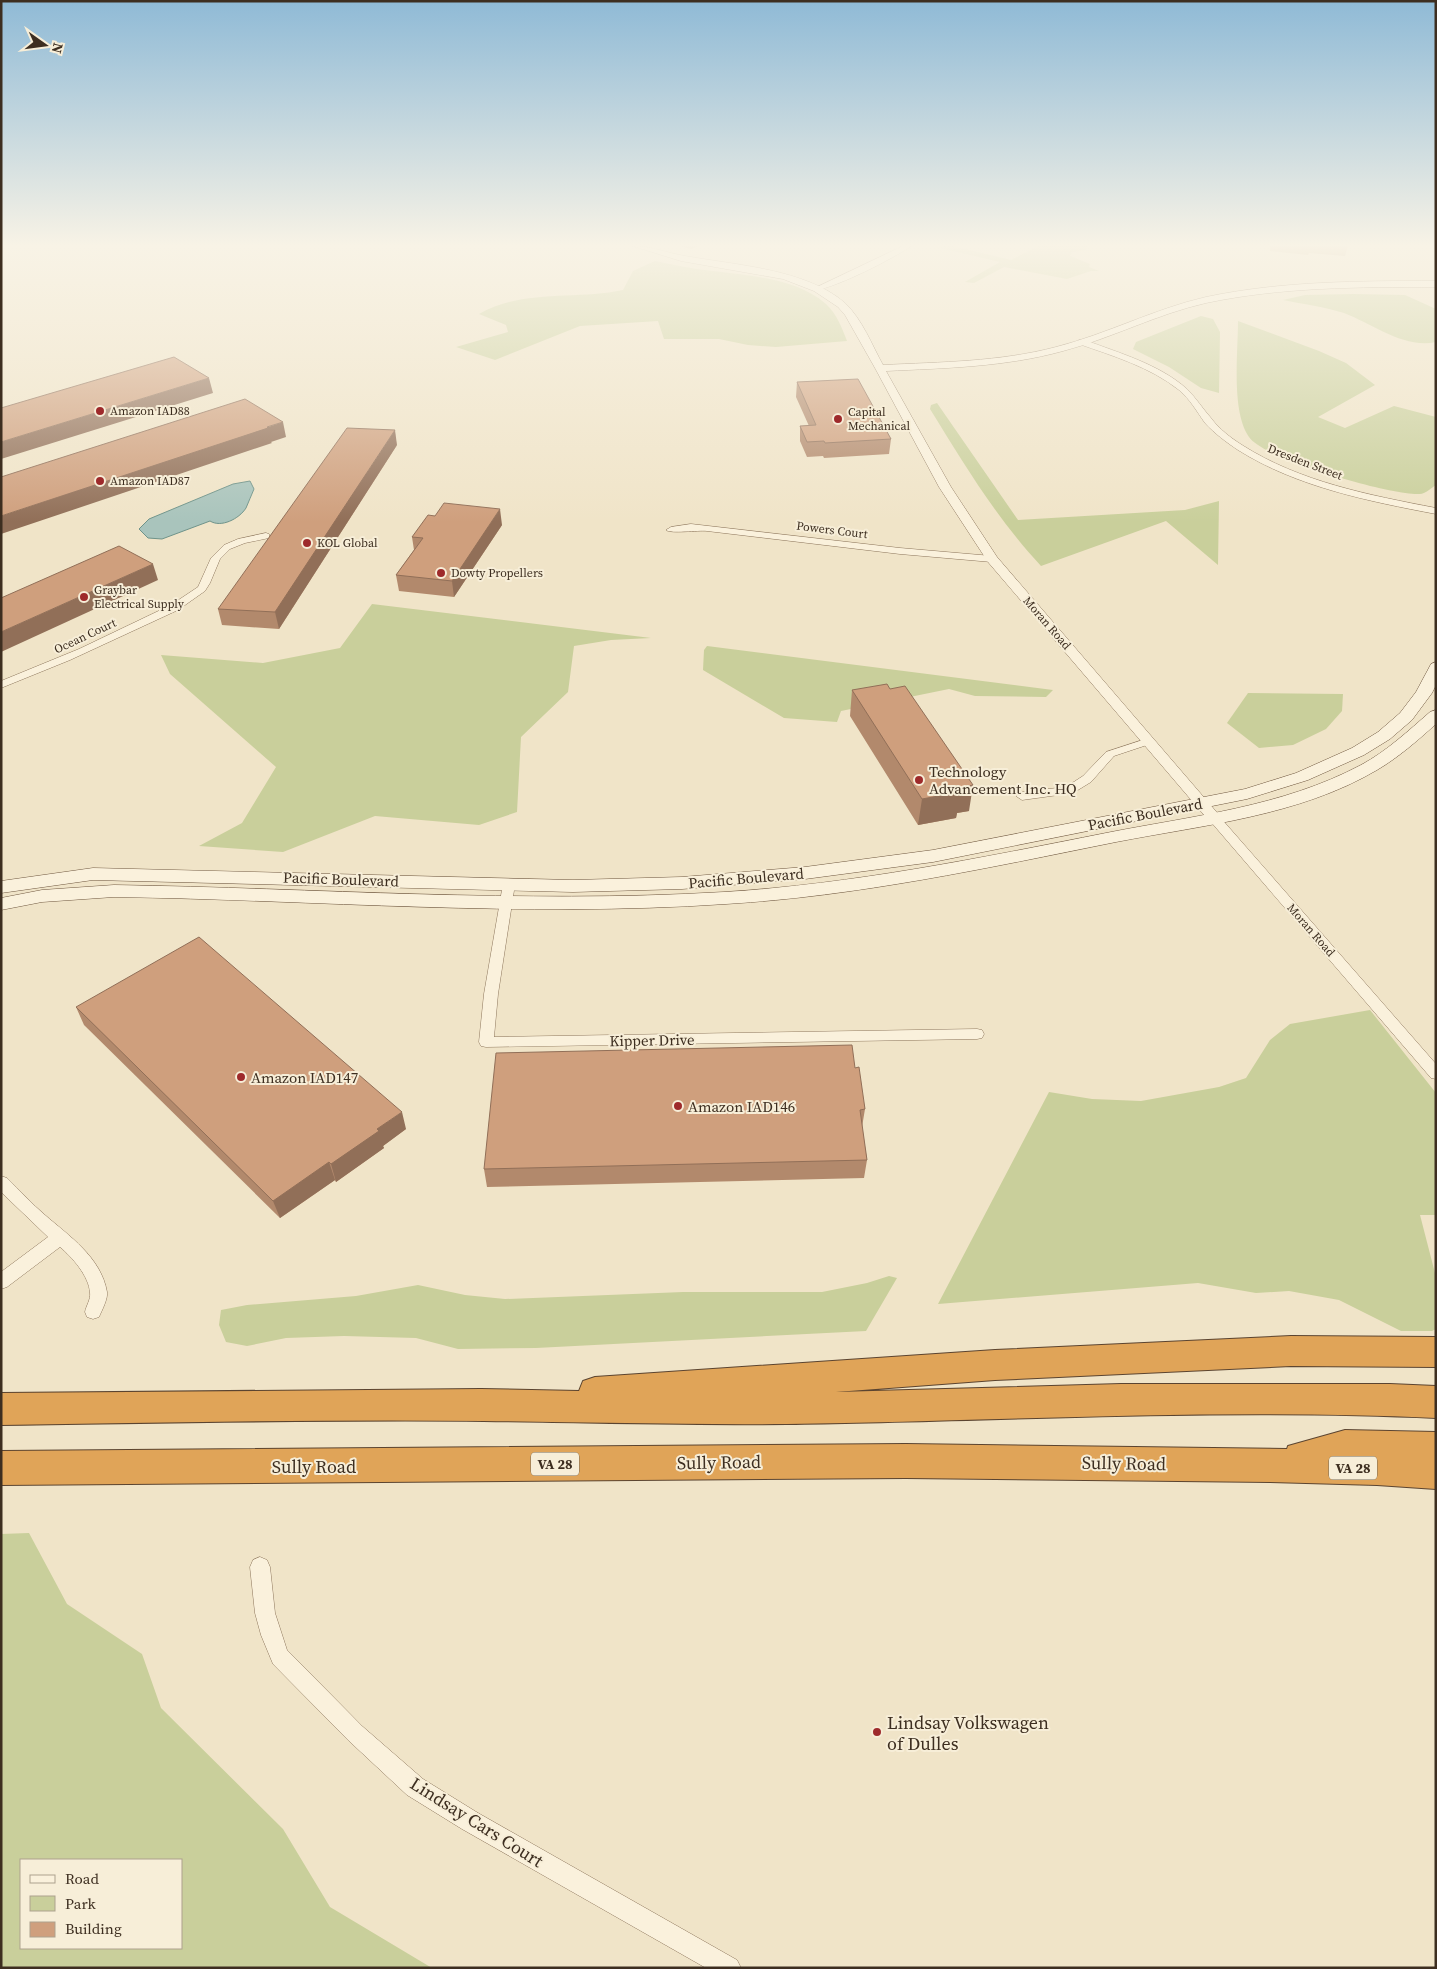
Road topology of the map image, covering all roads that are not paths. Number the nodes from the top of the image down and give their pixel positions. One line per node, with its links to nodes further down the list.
1 (863, 338): 5 (street, Moran Road)
2 (1093, 338): 3 (street)
3 (1082, 342): 4 (street); 7 (street, Dresden Street)
4 (933, 365): 5 (street); 6 (street)
5 (880, 368): 6 (street, Moran Road)
6 (912, 427): 10 (street, Moran Road)
7 (1436, 511)
8 (671, 530): 10 (street, Powers Court)
9 (266, 536): 12 (street, Ocean Court)
10 (992, 559): 14 (street, Moran Road)
11 (1436, 667): 16 (main road, Pacific Boulevard)
12 (1, 685)
13 (1436, 715): 17 (main road, Pacific Boulevard)
14 (1148, 741): 15 (street); 16 (street, Moran Road)
15 (1022, 796)
16 (1202, 803): 17 (street, Moran Road); 19 (main road, Pacific Boulevard)
17 (1215, 819): 19 (main road, Pacific Boulevard); 22 (street, Moran Road)
18 (1, 887): 19 (main road, Pacific Boulevard)
19 (507, 893): 20 (main road, Pacific Boulevard); 21 (street, Kipper Drive)
20 (1, 904)
21 (977, 1034)
22 (1436, 1074)
23 (1, 1182): 24 (street)
24 (59, 1238): 25 (street); 26 (street)
25 (1, 1282)
26 (93, 1312)
27 (1436, 1352): 29 (highway)
28 (1436, 1402): 29 (highway)
29 (392, 1406): 30 (highway)
30 (1, 1409)
31 (1436, 1448): 32 (highway)
32 (1270, 1465): 33 (highway, Sully Road / VA 28); 34 (highway, Sully Road / VA 28)
33 (1, 1468)
34 (1436, 1472)
35 (260, 1567): 36 (street, Lindsay Cars Court)
36 (729, 1968)

